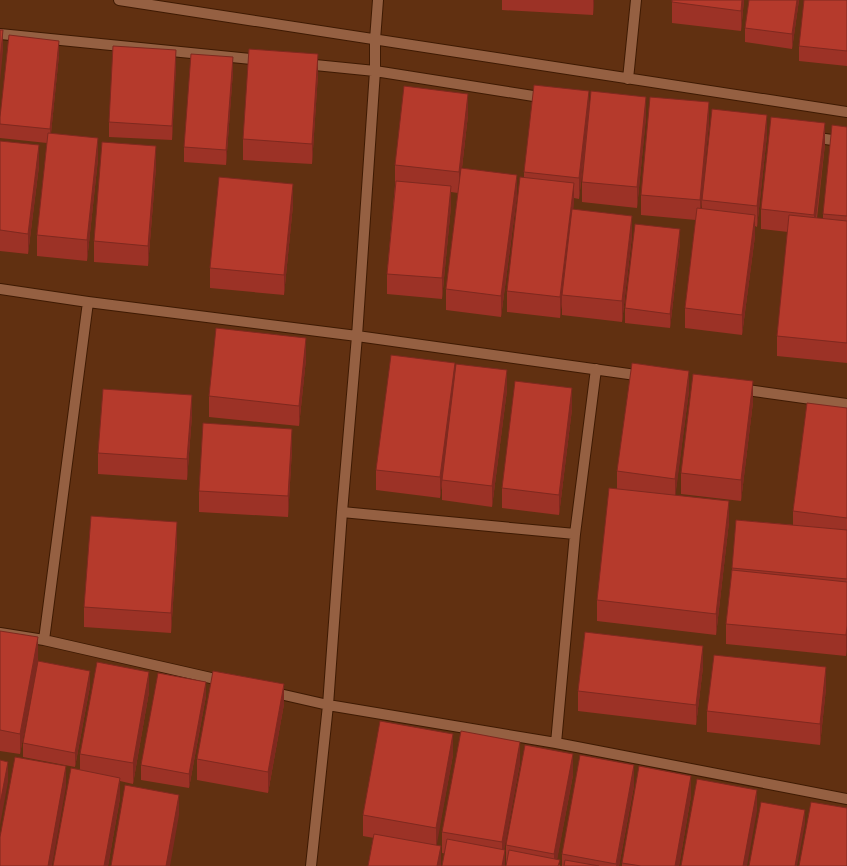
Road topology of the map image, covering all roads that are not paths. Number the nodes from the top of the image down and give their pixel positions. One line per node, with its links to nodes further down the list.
1 (119, 0): 5 (street)
2 (378, 0): 5 (street)
3 (636, 0): 9 (street)
4 (0, 34): 6 (street)
5 (375, 40): 8 (street); 9 (street)
6 (274, 61)
7 (297, 63): 8 (street)
8 (375, 70): 10 (street); 16 (street)
9 (628, 79): 11 (street)
10 (555, 99)
11 (847, 112)
12 (800, 135): 13 (street)
13 (847, 142)
14 (0, 289): 15 (street)
15 (88, 302): 16 (street); 24 (street)
16 (357, 336): 17 (street); 21 (street)
17 (596, 369): 18 (street); 22 (street)
18 (651, 377)
19 (730, 388): 20 (street)
20 (847, 404)
21 (342, 512): 22 (street); 27 (street)
22 (575, 534): 28 (street)
23 (0, 633): 24 (street)
24 (44, 640): 25 (street)
25 (236, 684)
26 (259, 689): 27 (street)
27 (328, 705): 28 (street); 30 (street)
28 (556, 743): 29 (street)
29 (847, 799)
30 (311, 866)

